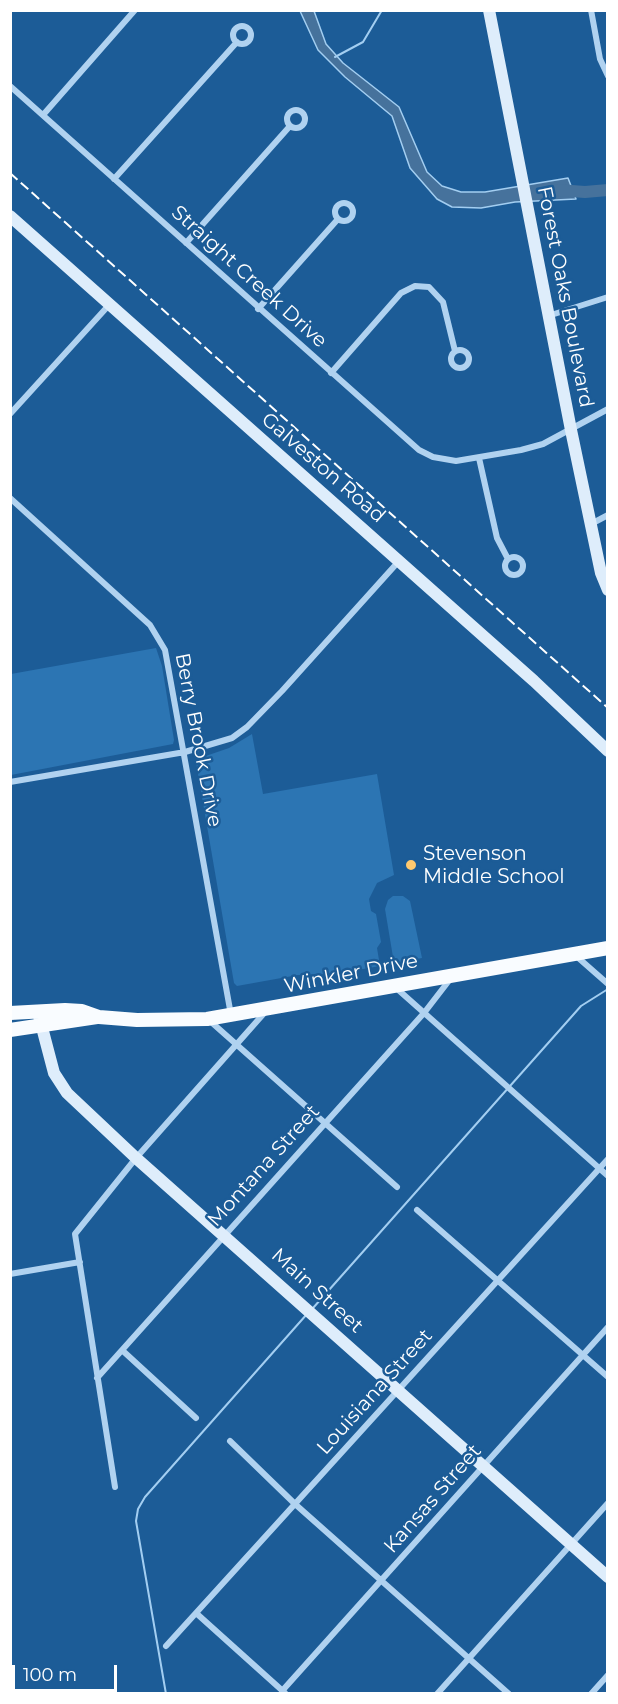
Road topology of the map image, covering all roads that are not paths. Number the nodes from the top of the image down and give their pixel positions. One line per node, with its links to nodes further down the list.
1 (135, 10): 7 (street)
2 (489, 10): 16 (street, Forest Oaks Boulevard)
3 (591, 10): 5 (street)
4 (237, 42): 9 (street)
5 (608, 76)
6 (10, 86): 7 (street, Straight Creek Drive)
7 (43, 115): 9 (street, Straight Creek Drive)
8 (290, 126): 12 (street)
9 (114, 179): 12 (street, Straight Creek Drive)
10 (10, 216): 14 (street, Galveston Road)
11 (338, 219): 15 (street)
12 (186, 243): 15 (street, Straight Creek Drive)
13 (608, 297): 16 (street)
14 (109, 305): 20 (street); 27 (street, Galveston Road)
15 (258, 309): 18 (street, Straight Creek Drive)
16 (550, 315): 21 (street, Forest Oaks Boulevard)
17 (454, 351): 18 (street)
18 (331, 373): 22 (street, Straight Creek Drive)
19 (608, 409): 21 (street, Straight Creek Drive)
20 (10, 414)
21 (571, 430): 22 (street, Straight Creek Drive); 25 (street, Forest Oaks Boulevard)
22 (479, 458): 26 (street)
23 (10, 498): 30 (street, Berry Brook Drive)
24 (608, 515): 25 (street)
25 (591, 524): 28 (street, Forest Oaks Boulevard)
26 (508, 559)
27 (399, 561): 29 (street, Galveston Road); 30 (street)
28 (608, 590)
29 (608, 751)
30 (185, 752): 31 (street); 41 (street, Berry Brook Drive)
31 (10, 782)
32 (608, 948): 33 (main road, Winkler Drive)
33 (574, 954): 34 (main road, Winkler Drive); 35 (street)
34 (453, 975): 36 (main road, Winkler Drive); 40 (street, Montana Street)
35 (607, 983)
36 (394, 986): 38 (main road, Winkler Drive); 40 (street)
37 (38, 1010): 39 (main road, Winkler Drive); 42 (main road, Winkler Drive); 44 (street, Main Street)
38 (266, 1010): 41 (main road, Winkler Drive); 46 (street)
39 (10, 1012)
40 (424, 1012): 47 (street, Montana Street); 50 (street)
41 (231, 1015): 43 (main road, Winkler Drive)
42 (99, 1017): 43 (main road, Winkler Drive); 44 (main road, Winkler Drive)
43 (207, 1018): 46 (street)
44 (40, 1024): 45 (main road, Winkler Drive); 48 (street, Main Street)
45 (10, 1030)
46 (237, 1045): 47 (street); 48 (street)
47 (324, 1124): 52 (street); 54 (street, Montana Street)
48 (136, 1158): 54 (street, Main Street); 55 (street)
49 (608, 1159): 50 (street, Louisiana Street)
50 (599, 1169): 51 (street); 57 (street, Louisiana Street)
51 (608, 1176)
52 (398, 1187)
53 (417, 1210): 57 (street)
54 (224, 1234): 59 (street, Montana Street); 63 (street, Main Street)
55 (80, 1262): 56 (street); 62 (street)
56 (10, 1274)
57 (499, 1279): 60 (street); 63 (street, Louisiana Street)
58 (608, 1327): 60 (street, Kansas Street)
59 (123, 1351): 62 (street, Montana Street); 64 (street)
60 (583, 1355): 61 (street); 66 (street, Kansas Street)
61 (608, 1377)
62 (97, 1378): 67 (street)
63 (398, 1390): 66 (street, Main Street); 69 (street, Louisiana Street)
64 (196, 1418)
65 (230, 1442): 69 (street)
66 (484, 1467): 70 (street, Main Street); 72 (street, Kansas Street)
67 (115, 1487)
68 (608, 1503): 70 (street)
69 (295, 1504): 72 (street); 73 (street, Louisiana Street)
70 (571, 1544): 71 (street, Main Street); 75 (street)
71 (608, 1577)
72 (382, 1581): 75 (street); 77 (street, Kansas Street)
73 (196, 1613): 74 (street, Louisiana Street); 77 (street)
74 (166, 1646)
75 (469, 1658): 78 (street); 79 (street)
76 (608, 1676): 80 (street)
77 (284, 1692)
78 (437, 1694)
79 (509, 1694)
80 (591, 1694)

